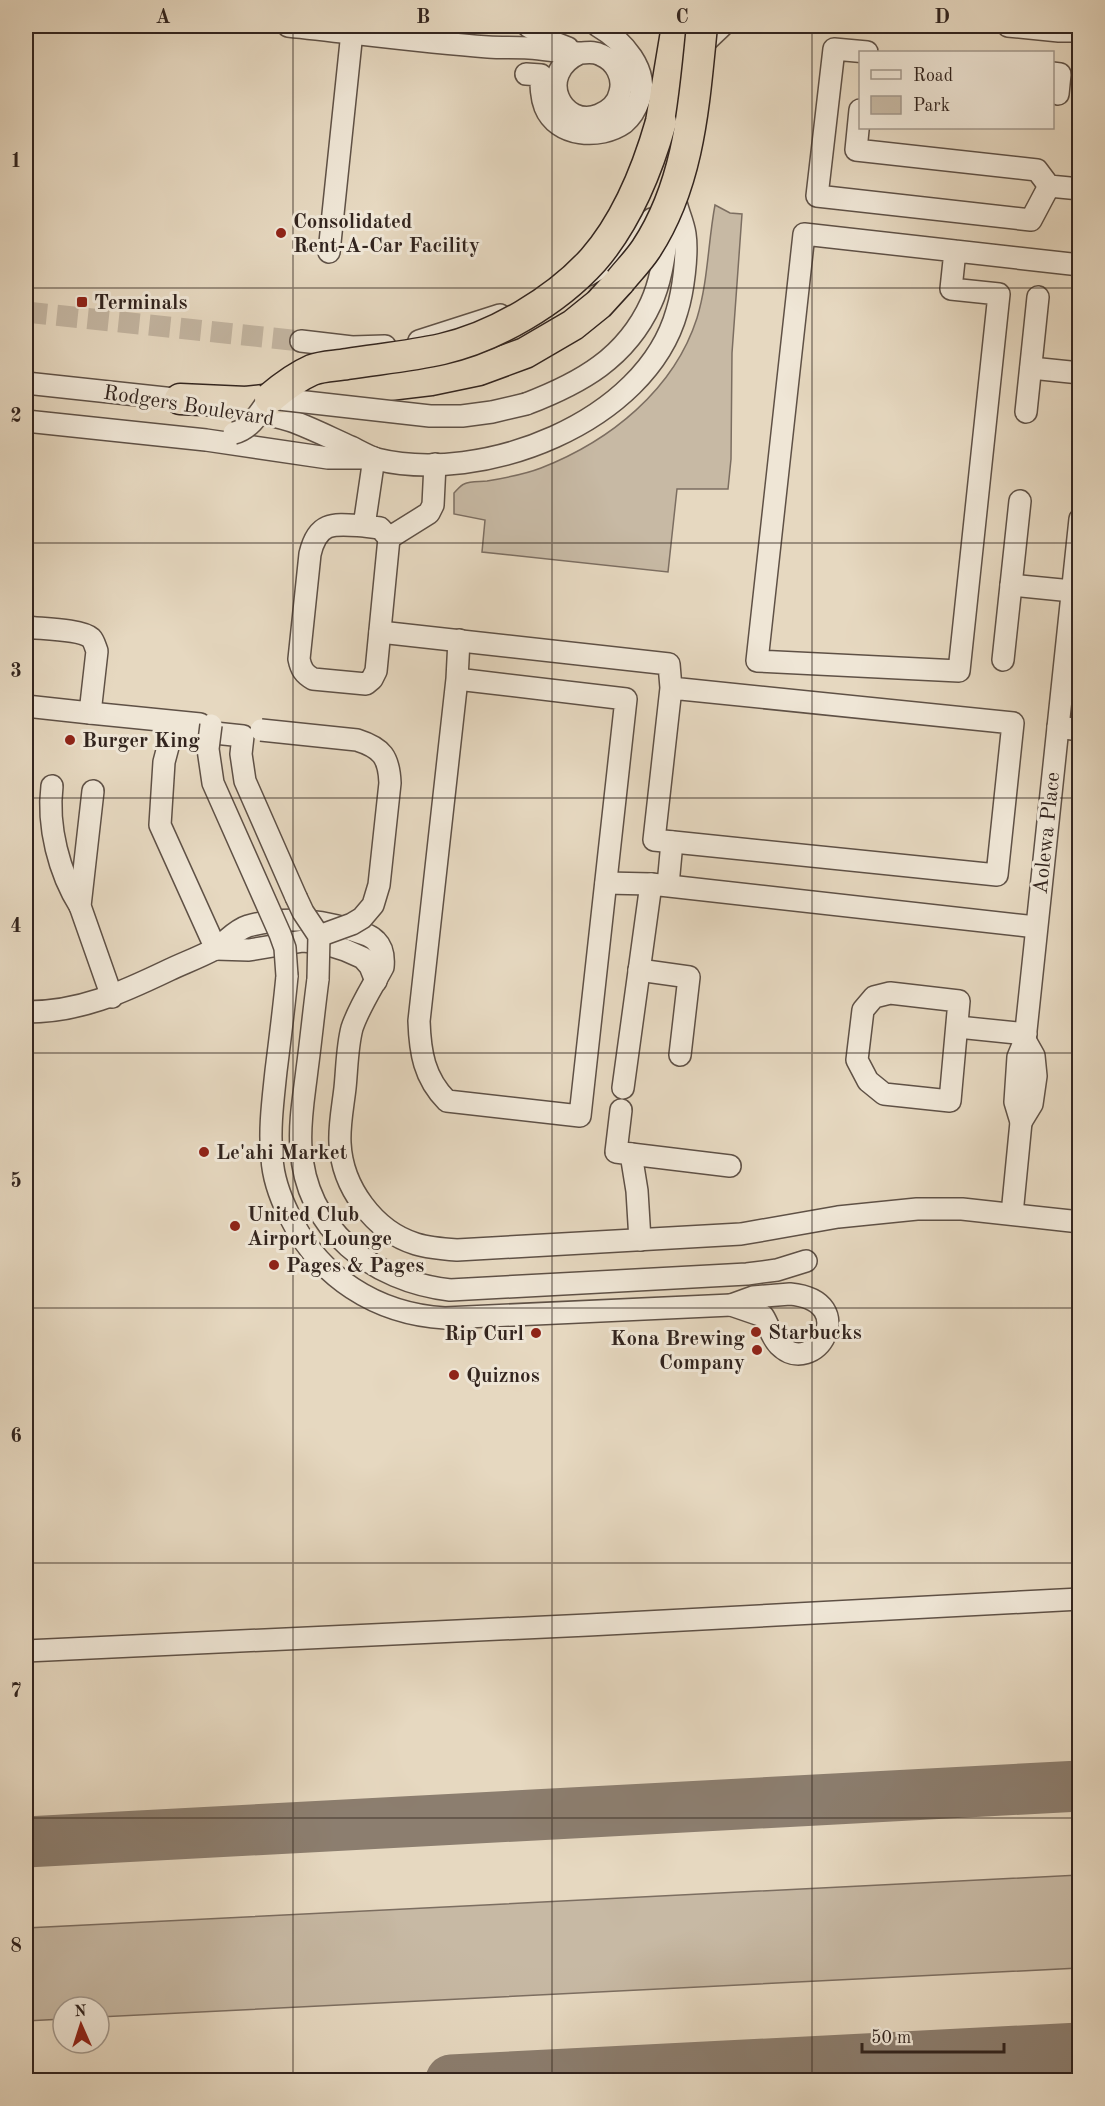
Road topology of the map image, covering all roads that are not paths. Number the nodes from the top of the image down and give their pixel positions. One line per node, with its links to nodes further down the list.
1 (288, 26): 10 (street)
2 (528, 26): 10 (street)
3 (598, 26): 13 (street)
4 (677, 26): 29 (highway, bridge)
5 (691, 26): 14 (street, Rodgers Boulevard)
6 (702, 26): 30 (highway, bridge)
7 (722, 26): 14 (street)
8 (1008, 26): 9 (street)
9 (1080, 31)
10 (352, 32): 21 (street)
11 (859, 51): 17 (street)
12 (1054, 73): 15 (street)
13 (526, 74)
14 (686, 75): 19 (street, Rodgers Boulevard)
15 (1058, 94)
16 (859, 126): 17 (street)
17 (1049, 186): 18 (street)
18 (1080, 189)
19 (674, 193): 24 (street); 29 (street, bridge); 35 (street, Rodgers Boulevard)
20 (955, 251): 20 (street); 22 (street)
21 (329, 252)
22 (1080, 265)
23 (1038, 297): 25 (street)
24 (301, 341)
25 (1031, 368): 27 (street); 31 (street)
26 (26, 374): 29 (street)
27 (1080, 374)
28 (26, 383): 30 (street, Rodgers Boulevard)
29 (270, 398): 32 (street, bridge)
30 (180, 399): 34 (street, Rodgers Boulevard)
31 (1026, 411)
32 (26, 415)
33 (26, 421): 34 (street)
34 (374, 458): 35 (street, Rodgers Boulevard); 38 (street)
35 (435, 464): 39 (street)
36 (1020, 501): 40 (street)
37 (1080, 519): 41 (street, Aolewa Place)
38 (364, 526): 39 (street); 43 (street)
39 (389, 538): 43 (street)
40 (1011, 585): 41 (street); 45 (street)
41 (1072, 591): 51 (street, Aolewa Place)
42 (26, 627): 49 (street)
43 (380, 632): 44 (street)
44 (459, 640): 46 (street); 47 (street)
45 (1003, 660)
46 (457, 679): 56 (street); 56 (street)
47 (671, 688): 55 (street); 55 (street)
48 (26, 706): 49 (street)
49 (90, 713): 50 (street)
50 (211, 725): 60 (street, bridge); 76 (street, bridge)
51 (1058, 727): 52 (street); 59 (street, Aolewa Place)
52 (1080, 729)
53 (52, 786): 58 (street)
54 (93, 791): 58 (street)
55 (672, 842): 57 (street)
56 (606, 883): 57 (street)
57 (659, 884): 59 (street); 62 (street)
58 (80, 906): 63 (street)
59 (1036, 927): 66 (street, Aolewa Place)
60 (319, 936): 61 (street, bridge); 75 (street, bridge)
61 (216, 949): 63 (street); 74 (street)
62 (639, 970): 67 (street); 68 (street)
63 (112, 997): 64 (street)
64 (26, 1012)
65 (958, 1027): 65 (street); 66 (street)
66 (1026, 1037): 72 (street)
67 (680, 1055)
68 (623, 1088)
69 (621, 1110): 70 (street)
70 (631, 1154): 71 (street); 74 (street)
71 (730, 1166)
72 (1011, 1214): 73 (street); 74 (street)
73 (1080, 1221)
74 (640, 1239)
75 (806, 1261)
76 (731, 1305)
77 (1080, 1599): 78 (street)
78 (26, 1652)

